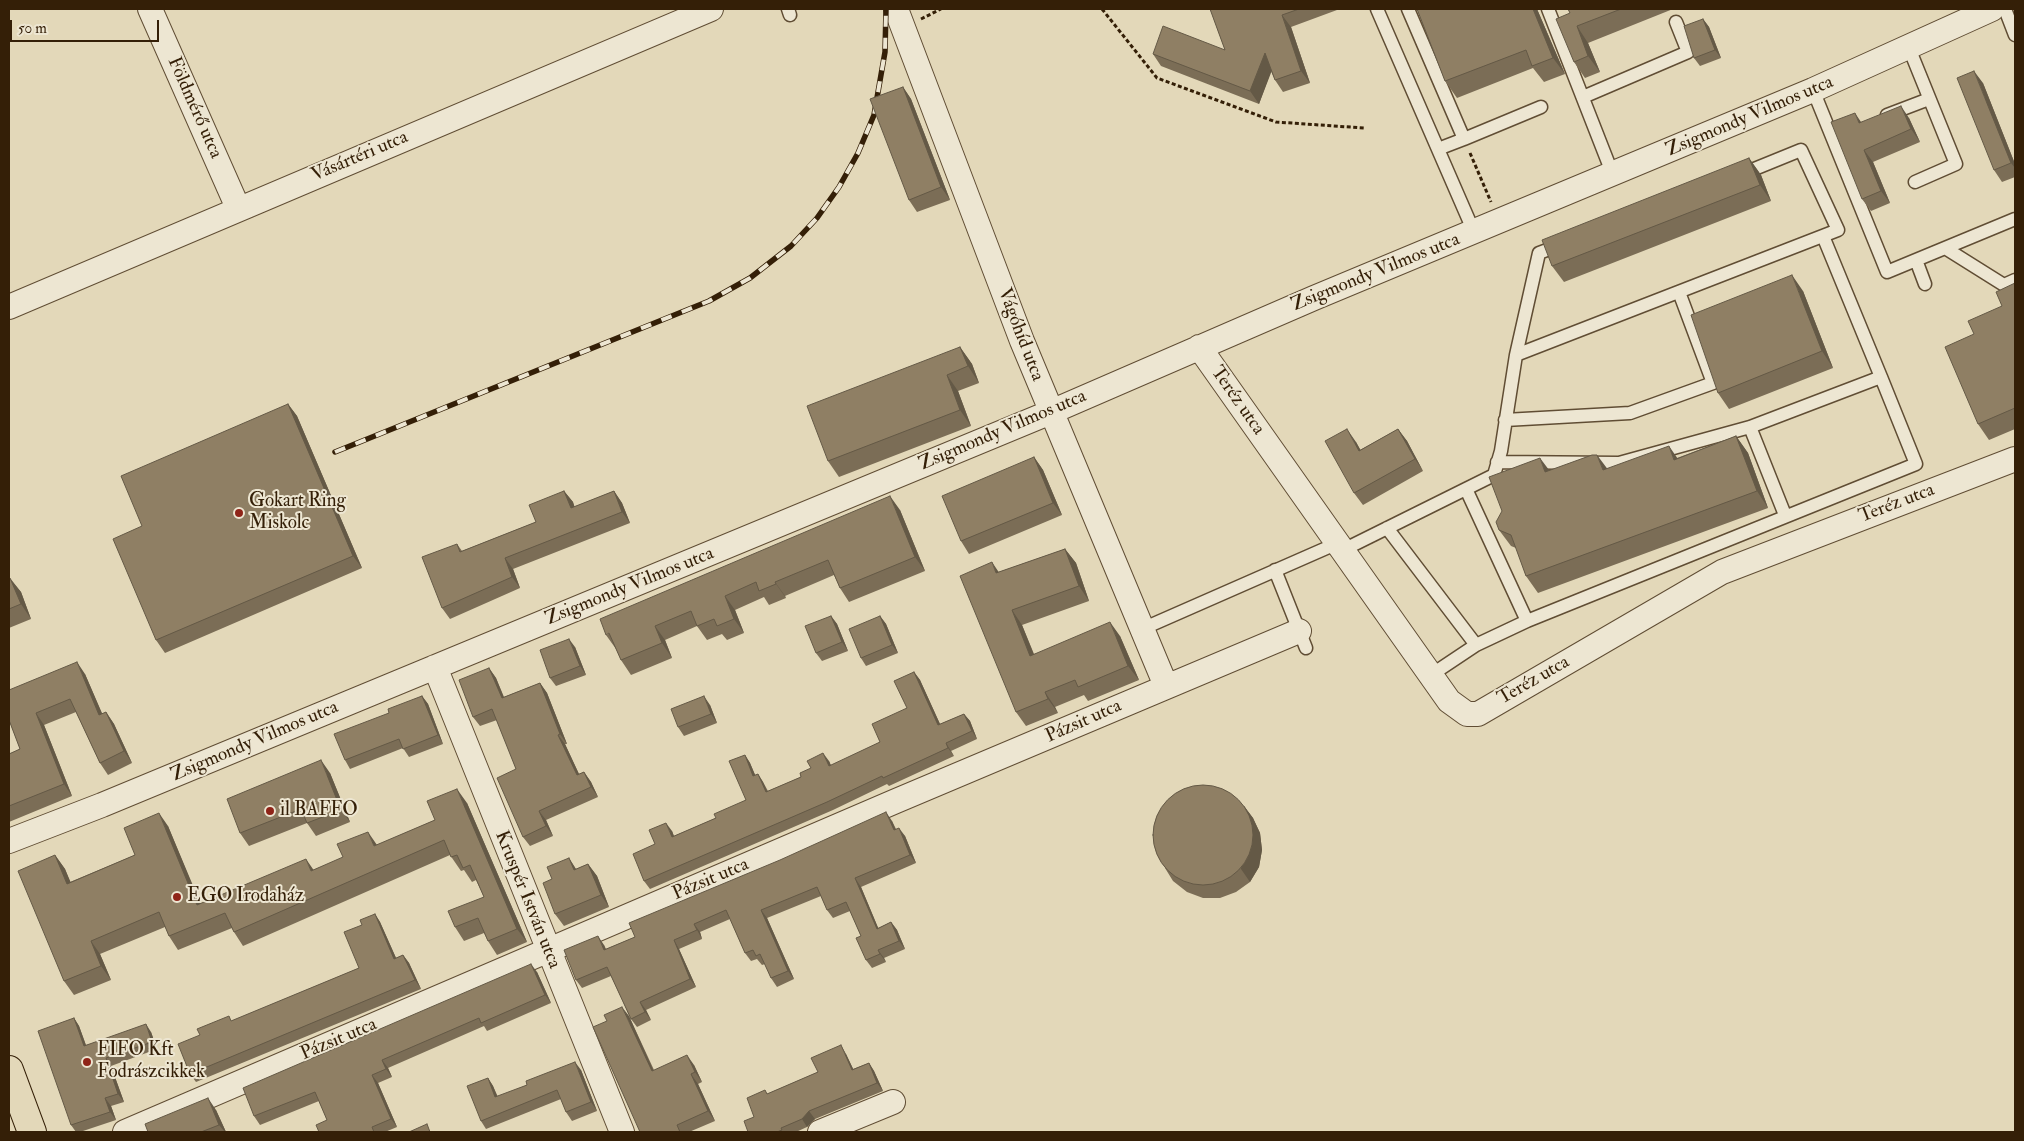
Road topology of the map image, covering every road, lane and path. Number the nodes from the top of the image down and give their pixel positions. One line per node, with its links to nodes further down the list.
1 (150, 9): 24 (street, Földmérő utca)
2 (712, 9): 24 (street, Vásártéri utca)
3 (896, 9): 39 (street, Vágóhíd utca)
4 (1102, 9): 18 (path)
5 (1377, 9): 20 (lane)
6 (1408, 9): 19 (lane)
7 (1548, 9): 14 (lane)
8 (1992, 9): 12 (street, Zsigmondy Vilmos utca)
9 (2005, 9): 11 (lane)
10 (1676, 22): 14 (lane)
11 (2015, 35)
12 (1909, 48): 13 (street, Zsigmondy Vilmos utca); 15 (lane)
13 (1813, 90): 21 (street, Zsigmondy Vilmos utca); 31 (lane)
14 (1583, 96): 21 (lane)
15 (1928, 98): 17 (lane); 23 (lane)
16 (1541, 107): 19 (lane)
17 (1874, 120)
18 (1364, 128)
19 (1464, 139): 20 (lane); 26 (path)
20 (1438, 150): 27 (lane)
21 (1613, 175): 26 (street, Zsigmondy Vilmos utca)
22 (1729, 179): 28 (lane)
23 (1915, 182)
24 (238, 208): 35 (street, Vásártéri utca)
25 (2015, 218): 30 (lane)
26 (1500, 222): 27 (street, Zsigmondy Vilmos utca)
27 (1474, 232): 36 (street, Zsigmondy Vilmos utca)
28 (1823, 236): 34 (lane); 38 (lane)
29 (1575, 239): 37 (lane)
30 (1945, 248): 31 (lane); 32 (lane)
31 (1916, 260): 33 (lane)
32 (2015, 280)
33 (1925, 284)
34 (1679, 292): 37 (lane); 40 (lane)
35 (9, 307)
36 (1199, 347): 39 (street, Zsigmondy Vilmos utca); 47 (street, Teréz utca)
37 (1516, 354): 40 (lane)
38 (1880, 377): 41 (lane); 45 (lane)
39 (1050, 412): 50 (street, Vágóhíd utca); 53 (street, Zsigmondy Vilmos utca)
40 (1505, 420): 43 (lane)
41 (1750, 427): 43 (lane); 45 (lane)
42 (2015, 459): 54 (street, Teréz utca)
43 (1497, 462): 44 (lane)
44 (1466, 488): 46 (lane); 49 (lane)
45 (1785, 515): 49 (lane)
46 (1387, 528): 47 (lane); 52 (lane)
47 (1341, 547): 48 (lane); 54 (street, Teréz utca)
48 (1275, 570): 50 (lane); 51 (lane)
49 (1527, 621): 52 (lane)
50 (1142, 629): 55 (street, Vágóhíd utca)
51 (1302, 639): 55 (street, Pázsit utca)
52 (1476, 645): 54 (lane)
53 (435, 667): 56 (street, Zsigmondy Vilmos utca); 57 (street, Kruspér István utca)
54 (1431, 675)
55 (1166, 686): 57 (street, Pázsit utca)
56 (9, 841)
57 (548, 951): 61 (street, Pázsit utca); 62 (street, Kruspér István utca)
58 (9, 1070): 60 (main road)
59 (893, 1102): 63 (street)
60 (32, 1132)
61 (124, 1132)
62 (622, 1132)
63 (820, 1132)

